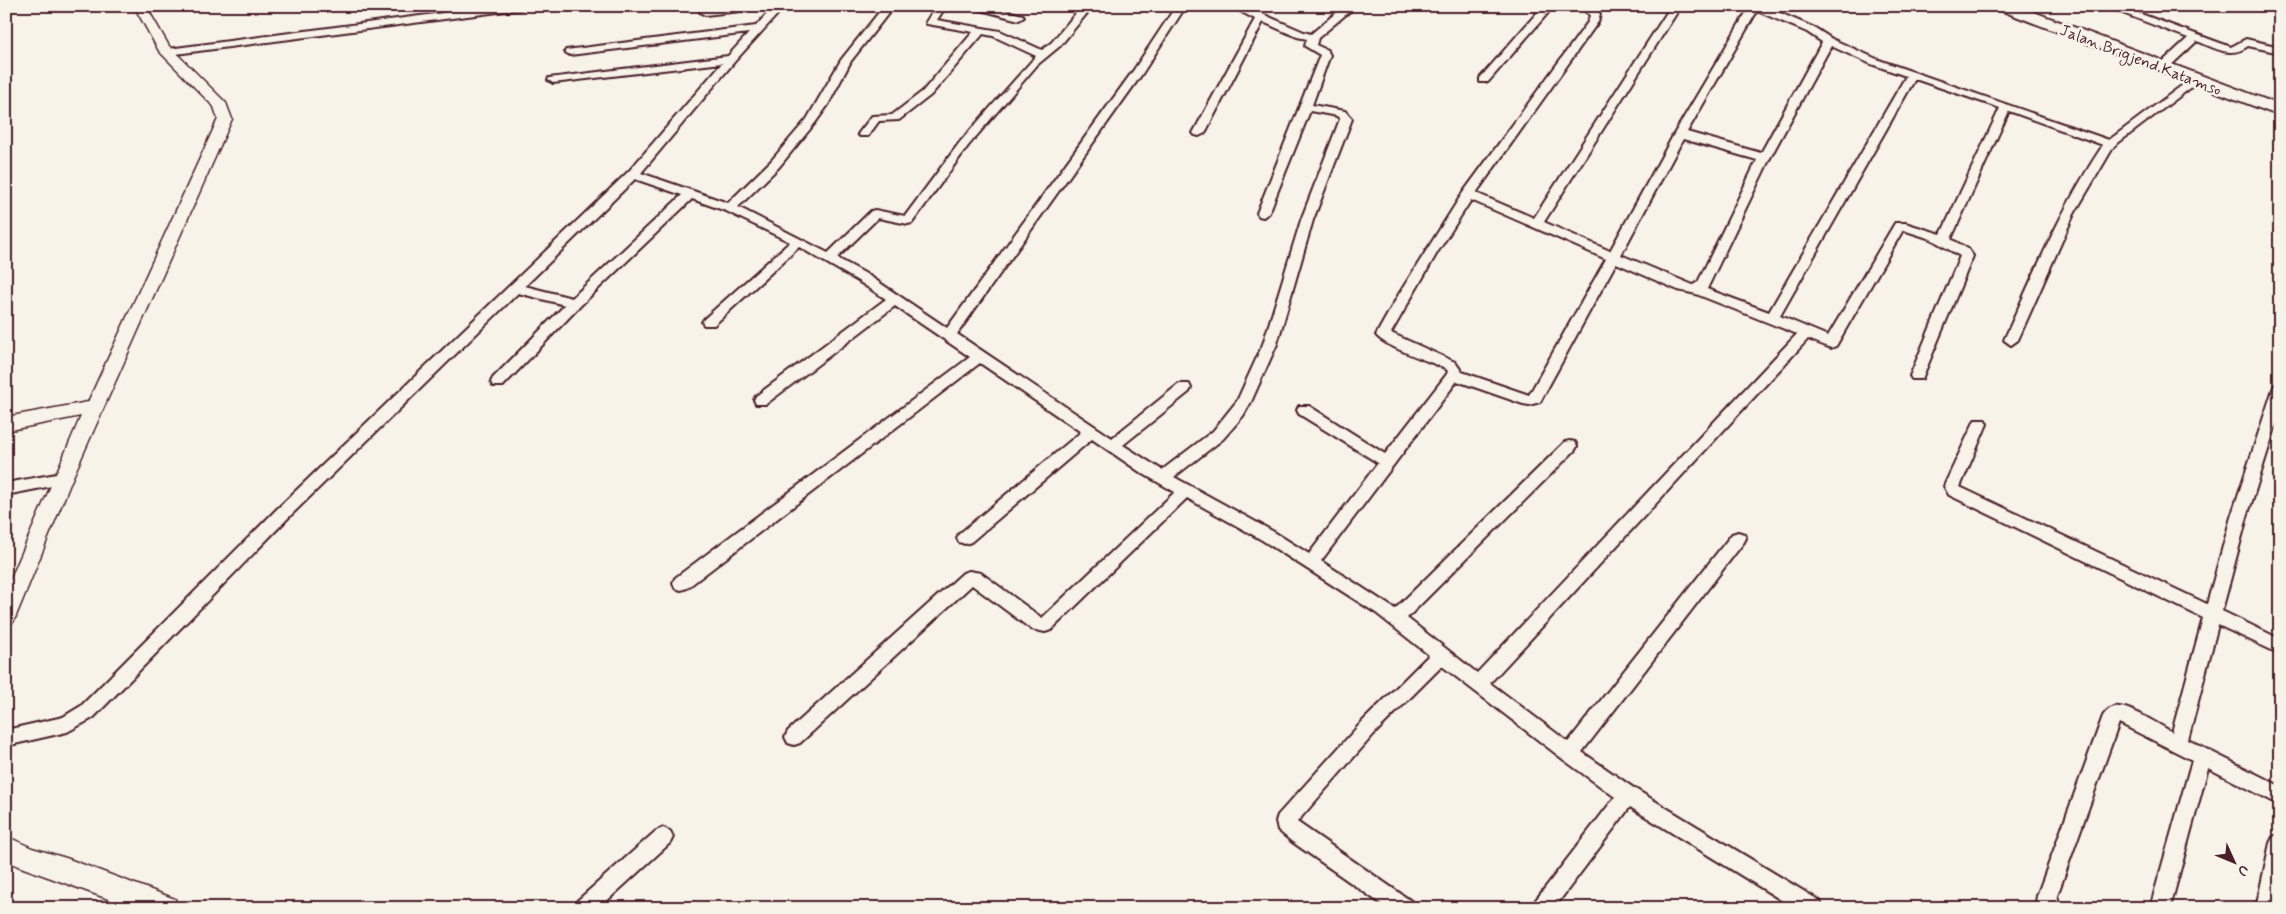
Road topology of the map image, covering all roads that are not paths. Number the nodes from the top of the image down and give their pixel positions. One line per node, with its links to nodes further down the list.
1 (140, 6): 29 (street)
2 (521, 6): 29 (street)
3 (759, 6): 20 (street)
4 (780, 6): 23 (street)
5 (889, 6): 49 (street)
6 (941, 6): 24 (street)
7 (970, 6): 21 (street)
8 (1088, 6): 31 (street)
9 (1181, 6): 63 (street)
10 (1235, 6): 22 (street)
11 (1351, 6): 25 (street)
12 (1549, 6): 36 (street)
13 (1569, 6): 14 (street)
14 (1580, 6)
15 (1585, 6): 48 (street)
16 (1676, 6): 51 (street)
17 (1755, 6): 27 (street); 43 (street)
18 (2109, 6): 26 (street)
19 (2014, 8): 33 (main road, Jalan Brigjend Katamso)
20 (706, 12)
21 (1019, 17)
22 (1260, 17): 25 (street); 41 (street)
23 (759, 29): 30 (street); 32 (street)
24 (981, 30): 31 (street); 42 (street)
25 (1313, 37): 39 (street)
26 (2195, 37): 28 (street); 33 (street)
27 (1828, 40): 34 (street); 45 (street)
28 (2280, 50)
29 (168, 52): 72 (street)
30 (570, 52)
31 (1043, 55): 55 (street)
32 (731, 60): 35 (street); 46 (street)
33 (2163, 67): 37 (main road, Jalan Brigjend Katamso)
34 (1912, 75): 38 (street); 60 (street)
35 (553, 80)
36 (1484, 80)
37 (2196, 80): 40 (main road, Jalan Brigjend Katamso); 44 (street)
38 (2006, 106): 44 (street); 53 (street)
39 (1306, 107): 50 (street); 80 (street)
40 (2280, 111)
41 (1199, 133)
42 (864, 134)
43 (1680, 134): 45 (street); 54 (street)
44 (2110, 144): 64 (street)
45 (1764, 158): 57 (street)
46 (633, 174): 47 (street); 56 (street)
47 (690, 194): 49 (street); 59 (street)
48 (1468, 194): 51 (street); 66 (street)
49 (730, 208): 52 (street)
50 (1263, 213)
51 (1537, 224): 54 (street)
52 (798, 241): 55 (street); 61 (street)
53 (1944, 241): 62 (street); 67 (street)
54 (1614, 257): 57 (street); 66 (street)
55 (830, 258): 58 (street)
56 (516, 288): 59 (street); 95 (street)
57 (1698, 290): 60 (street)
58 (895, 298): 63 (street); 71 (street)
59 (575, 303): 68 (street)
60 (1772, 318): 62 (street)
61 (709, 322)
62 (1806, 334): 93 (street)
63 (949, 335): 65 (street)
64 (2011, 340)
65 (980, 356): 76 (street); 87 (street)
66 (1454, 374): 79 (street)
67 (1917, 376)
68 (498, 382)
69 (1184, 388): 77 (street)
70 (2280, 389): 88 (street)
71 (760, 400)
72 (95, 407): 74 (street); 81 (street)
73 (1304, 410): 79 (street)
74 (6, 424)
75 (1980, 424): 88 (street)
76 (1092, 431): 77 (street); 84 (street)
77 (1112, 446): 80 (street)
78 (1570, 446): 90 (street)
79 (1387, 462): 86 (street)
80 (1162, 478): 83 (street)
81 (62, 480): 82 (street); 89 (street)
82 (6, 489)
83 (1185, 491): 86 (street); 94 (street)
84 (965, 538)
85 (1738, 538): 97 (street)
86 (1311, 564): 90 (street)
87 (682, 583)
88 (2211, 614): 91 (street); 96 (street)
89 (6, 616)
90 (1396, 619): 92 (street)
91 (2280, 647)
92 (1441, 655): 93 (street); 106 (street)
93 (1478, 684): 97 (street)
94 (794, 737)
95 (6, 738)
96 (2178, 744): 98 (street); 109 (street)
97 (1570, 754): 99 (street)
98 (2202, 757): 100 (street); 110 (street)
99 (1628, 795): 107 (street); 108 (street)
100 (2280, 796)
101 (663, 837): 105 (street)
102 (2280, 843): 111 (street)
103 (6, 847): 104 (street)
104 (166, 908)
105 (584, 908)
106 (1404, 908)
107 (1542, 908)
108 (1813, 908)
109 (2051, 908)
110 (2160, 908)
111 (2266, 908)

